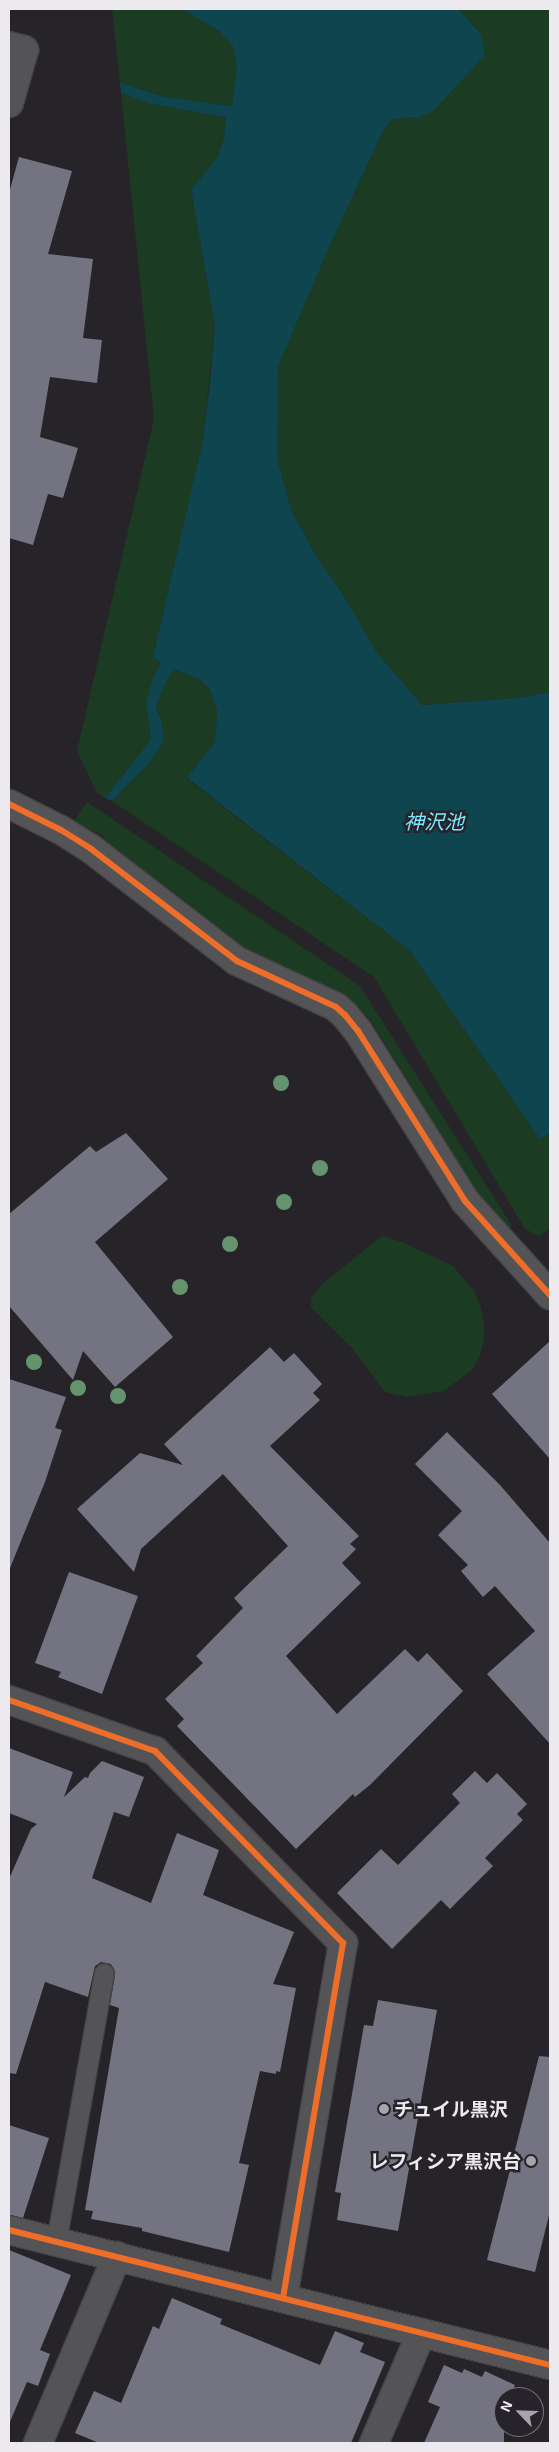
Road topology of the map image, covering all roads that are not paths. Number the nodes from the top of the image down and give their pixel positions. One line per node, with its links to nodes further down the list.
1 (9, 46): 2 (street)
2 (9, 102)
3 (9, 804): 4 (street)
4 (550, 1295)
5 (9, 1700): 10 (street)
6 (104, 1973): 8 (lane)
7 (9, 2230): 8 (street)
8 (56, 2242): 9 (street)
9 (117, 2256): 10 (street); 13 (street)
10 (283, 2297): 11 (street)
11 (421, 2334): 12 (street); 14 (street)
12 (550, 2365)
13 (38, 2443)
14 (374, 2443)

